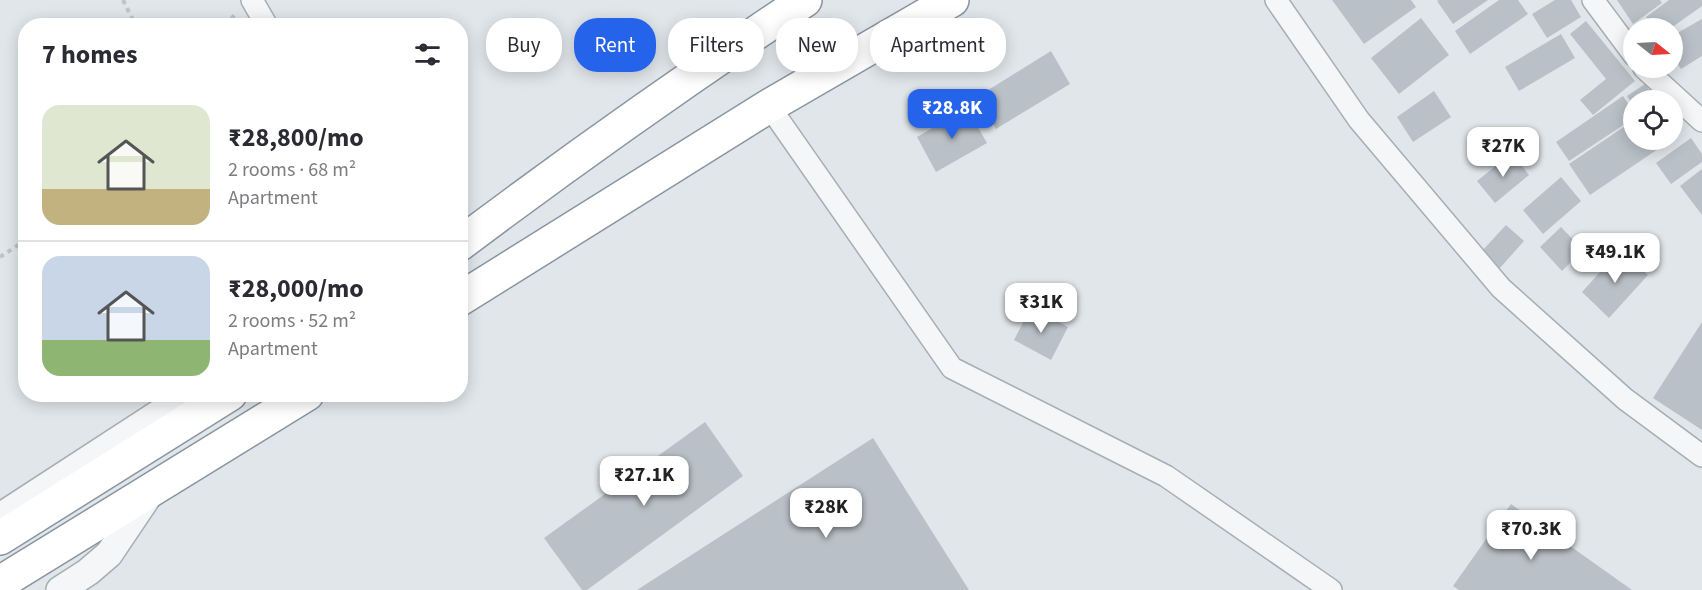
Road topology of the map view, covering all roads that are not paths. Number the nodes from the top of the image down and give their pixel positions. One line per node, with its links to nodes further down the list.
1 (252, 0): 6 (street)
2 (806, 0): 11 (highway)
3 (952, 0): 9 (highway)
4 (1276, 0): 17 (street)
5 (1593, 0): 7 (street)
6 (262, 18)
7 (1623, 40)
8 (1655, 78): 10 (street)
9 (769, 106): 12 (highway); 24 (street)
10 (1702, 121)
11 (468, 238)
12 (468, 294)
13 (177, 402): 20 (street)
14 (217, 402): 16 (highway)
15 (294, 402): 18 (highway)
16 (168, 433): 18 (highway); 21 (highway)
17 (1702, 456)
18 (187, 468): 19 (highway)
19 (153, 489): 22 (highway); 23 (street)
20 (0, 517)
21 (0, 538)
22 (0, 583)
23 (60, 590)
24 (1331, 590)

